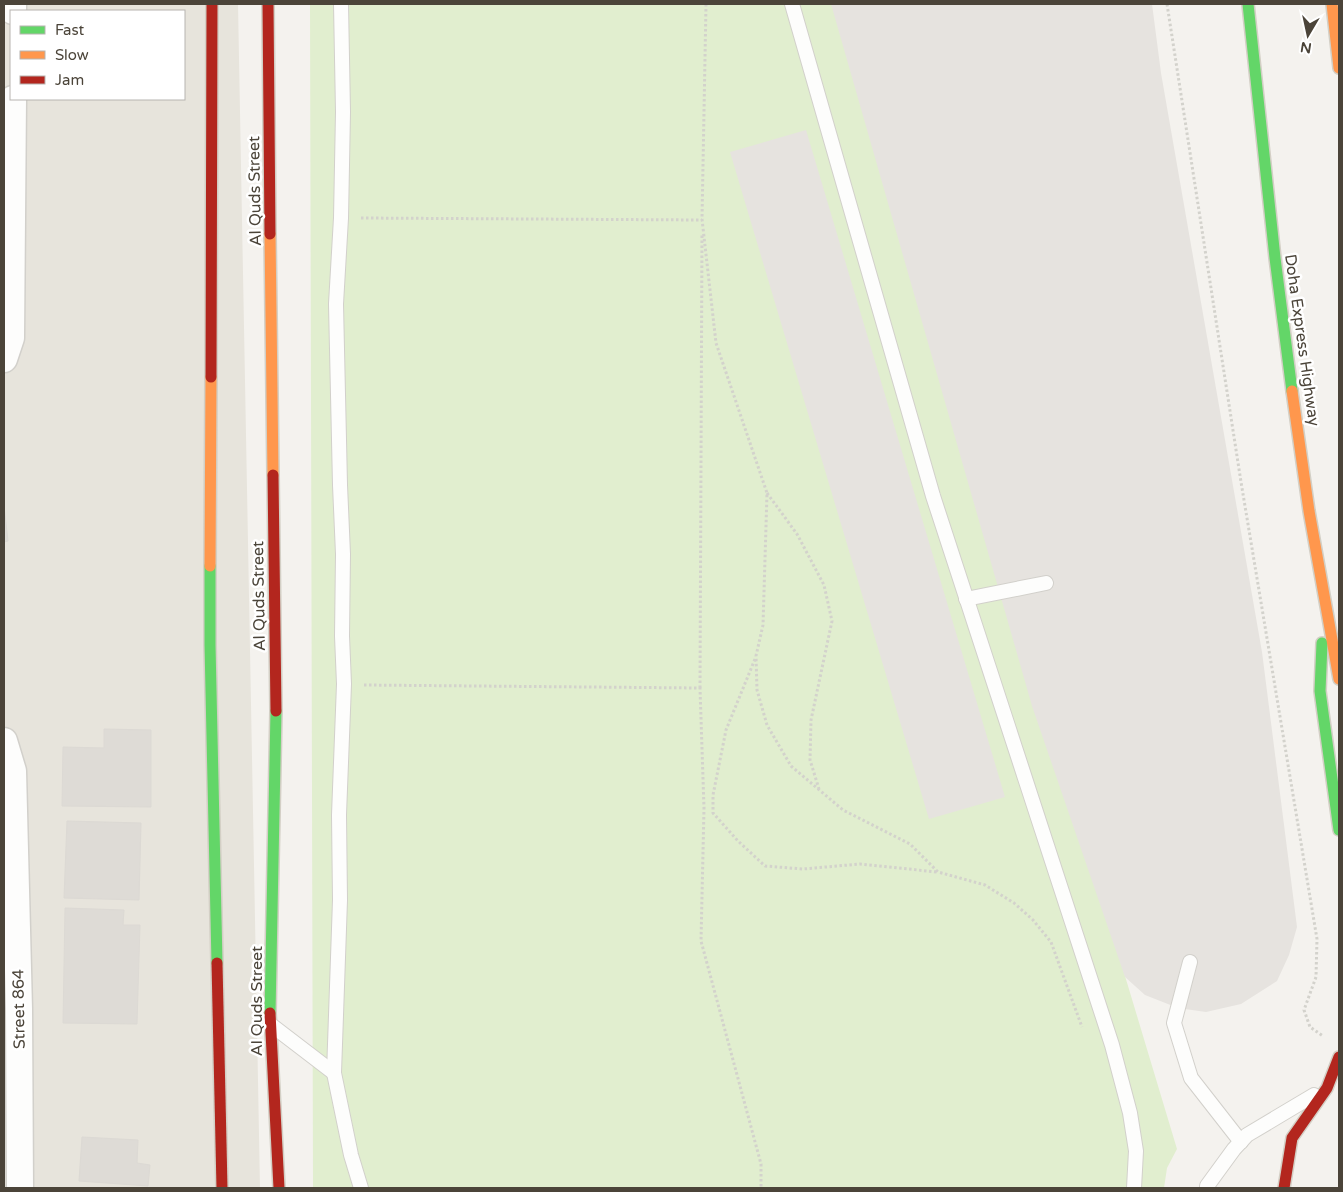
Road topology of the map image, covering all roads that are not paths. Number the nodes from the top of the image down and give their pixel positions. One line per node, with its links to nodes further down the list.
1 (212, 4): 24 (main road)
2 (268, 4): 18 (main road, Al Quds Street)
3 (341, 4): 20 (lane)
4 (792, 4): 11 (lane)
5 (1248, 4): 12 (main road, Doha Express Highway)
6 (1332, 4): 7 (main road)
7 (1339, 68)
8 (13, 100): 9 (street)
9 (4, 359)
10 (1046, 584): 11 (lane)
11 (966, 599): 27 (lane)
12 (1325, 604): 13 (main road, Doha Express Highway); 15 (main road)
13 (1339, 679)
14 (4, 741): 17 (street, Street 864)
15 (1339, 830)
16 (1190, 962): 22 (lane)
17 (11, 1010): 23 (street, Street 864)
18 (270, 1024): 20 (lane); 25 (main road, Al Quds Street)
19 (1339, 1057): 21 (main road)
20 (334, 1073): 26 (lane)
21 (1327, 1087): 22 (lane); 29 (main road)
22 (1241, 1142): 28 (lane)
23 (20, 1188)
24 (222, 1188)
25 (279, 1188)
26 (361, 1188)
27 (1134, 1188)
28 (1207, 1188)
29 (1284, 1188)

